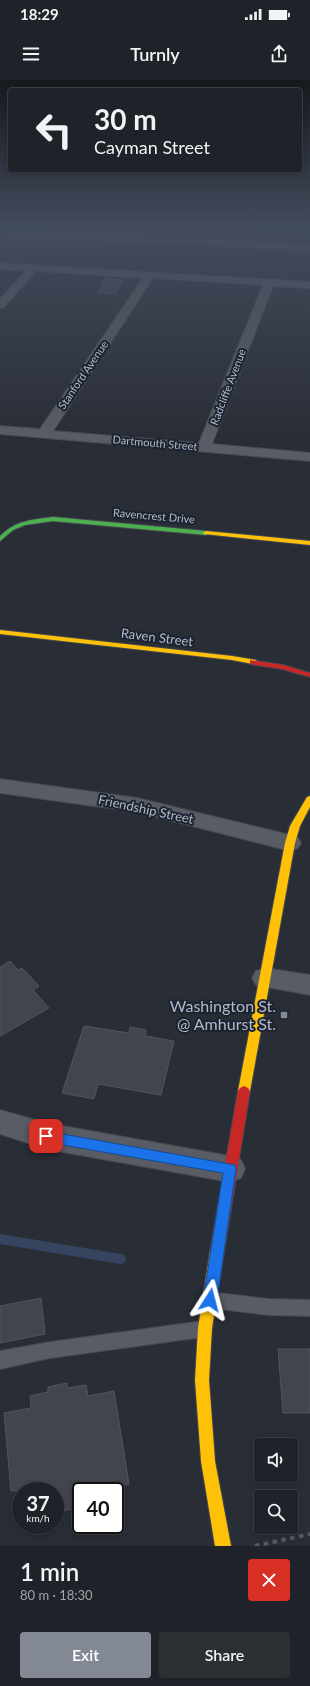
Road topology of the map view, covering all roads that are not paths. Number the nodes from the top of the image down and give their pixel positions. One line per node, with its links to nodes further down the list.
1 (134, 298): 4 (street, Stanford Avenue)
2 (263, 298): 5 (street, Radcliffe Avenue)
3 (0, 430): 4 (street, Dartmouth Street)
4 (44, 434): 5 (street, Dartmouth Street)
5 (204, 448): 6 (street, Dartmouth Street)
6 (310, 457)
7 (0, 538): 8 (street, Ravencrest Drive)
8 (310, 544)
9 (0, 632): 10 (street, Raven Street)
10 (310, 674)
11 (0, 786): 13 (street, Friendship Street)
12 (310, 799): 13 (street)
13 (290, 843): 14 (street)
14 (264, 978): 15 (street); 17 (street)
15 (310, 985)
16 (0, 1122): 17 (street)
17 (230, 1169): 18 (street)
18 (210, 1300): 19 (lane); 20 (street)
19 (310, 1308)
20 (205, 1328): 21 (lane); 22 (street)
21 (0, 1360)
22 (223, 1546)

